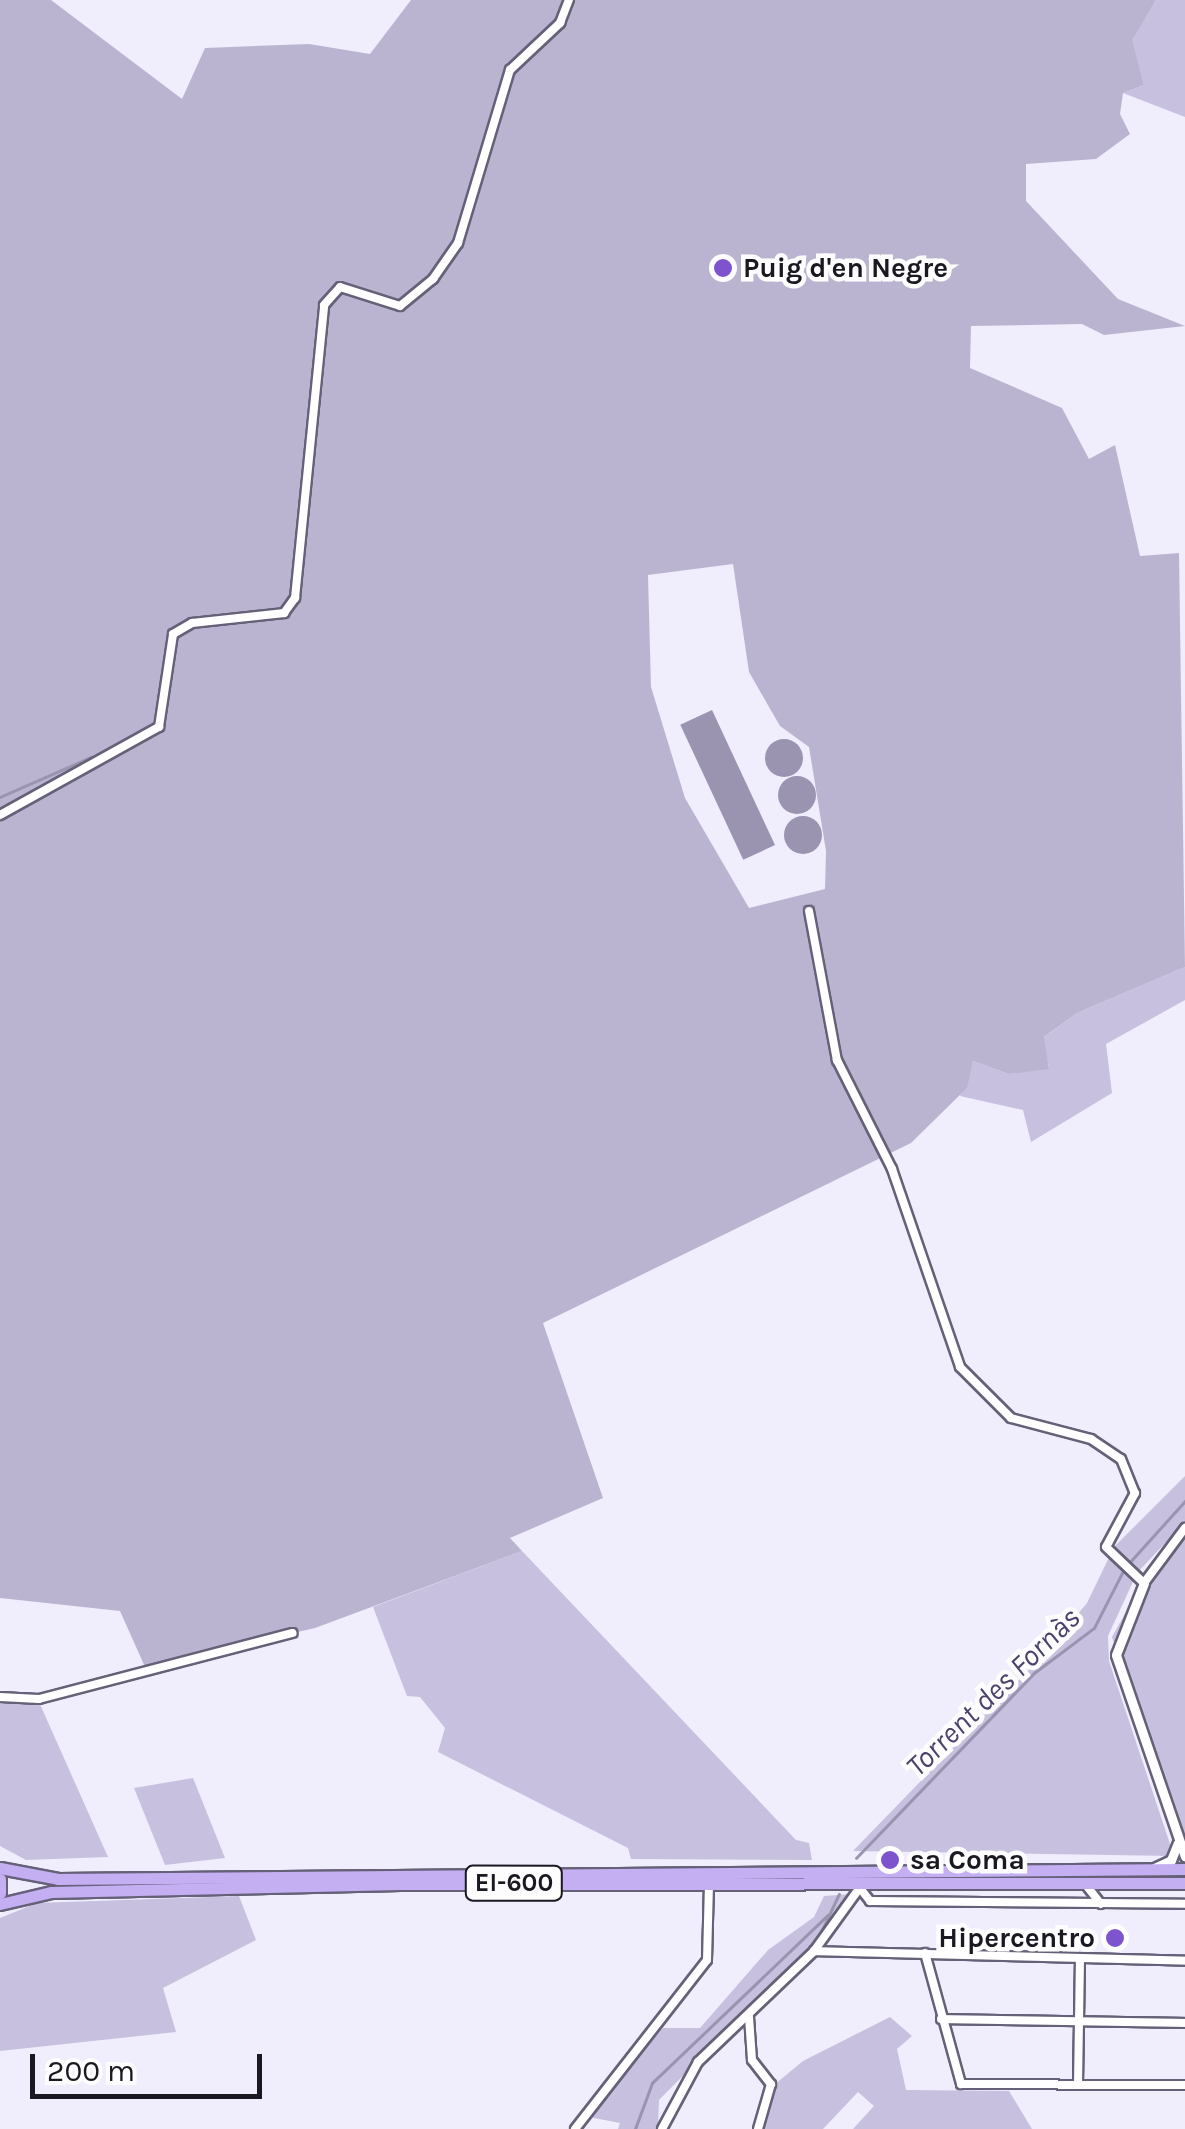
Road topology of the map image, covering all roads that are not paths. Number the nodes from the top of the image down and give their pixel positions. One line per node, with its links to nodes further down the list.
1 (569, 0): 2 (street)
2 (0, 815)
3 (809, 910): 5 (street)
4 (1185, 1528): 5 (street)
5 (1141, 1579): 8 (street)
6 (293, 1634): 7 (street)
7 (0, 1698)
8 (1178, 1843): 9 (street); 12 (street)
9 (1185, 1856)
10 (0, 1868): 12 (main road, EI-600)
11 (1185, 1869): 12 (main road, EI-600)
12 (1147, 1870)
13 (0, 1879): 18 (main road)
14 (1185, 1882): 16 (main road, EI-600)
15 (709, 1883): 17 (main road, EI-600); 19 (main road, EI-600); 32 (street)
16 (1082, 1883): 17 (main road, EI-600); 20 (street)
17 (856, 1888): 20 (street); 22 (street)
18 (0, 1893)
19 (0, 1904)
20 (1101, 1904): 21 (street)
21 (1185, 1904)
22 (814, 1952): 23 (street); 26 (street)
23 (925, 1954): 24 (street); 27 (street)
24 (1080, 1959): 25 (street); 28 (street)
25 (1185, 1962)
26 (749, 2017): 33 (street); 34 (street)
27 (941, 2019): 28 (street); 30 (street)
28 (1079, 2022): 29 (street); 30 (street)
29 (1185, 2023)
30 (1078, 2084): 31 (street)
31 (1185, 2085)
32 (576, 2129)
33 (662, 2129)
34 (758, 2129)

